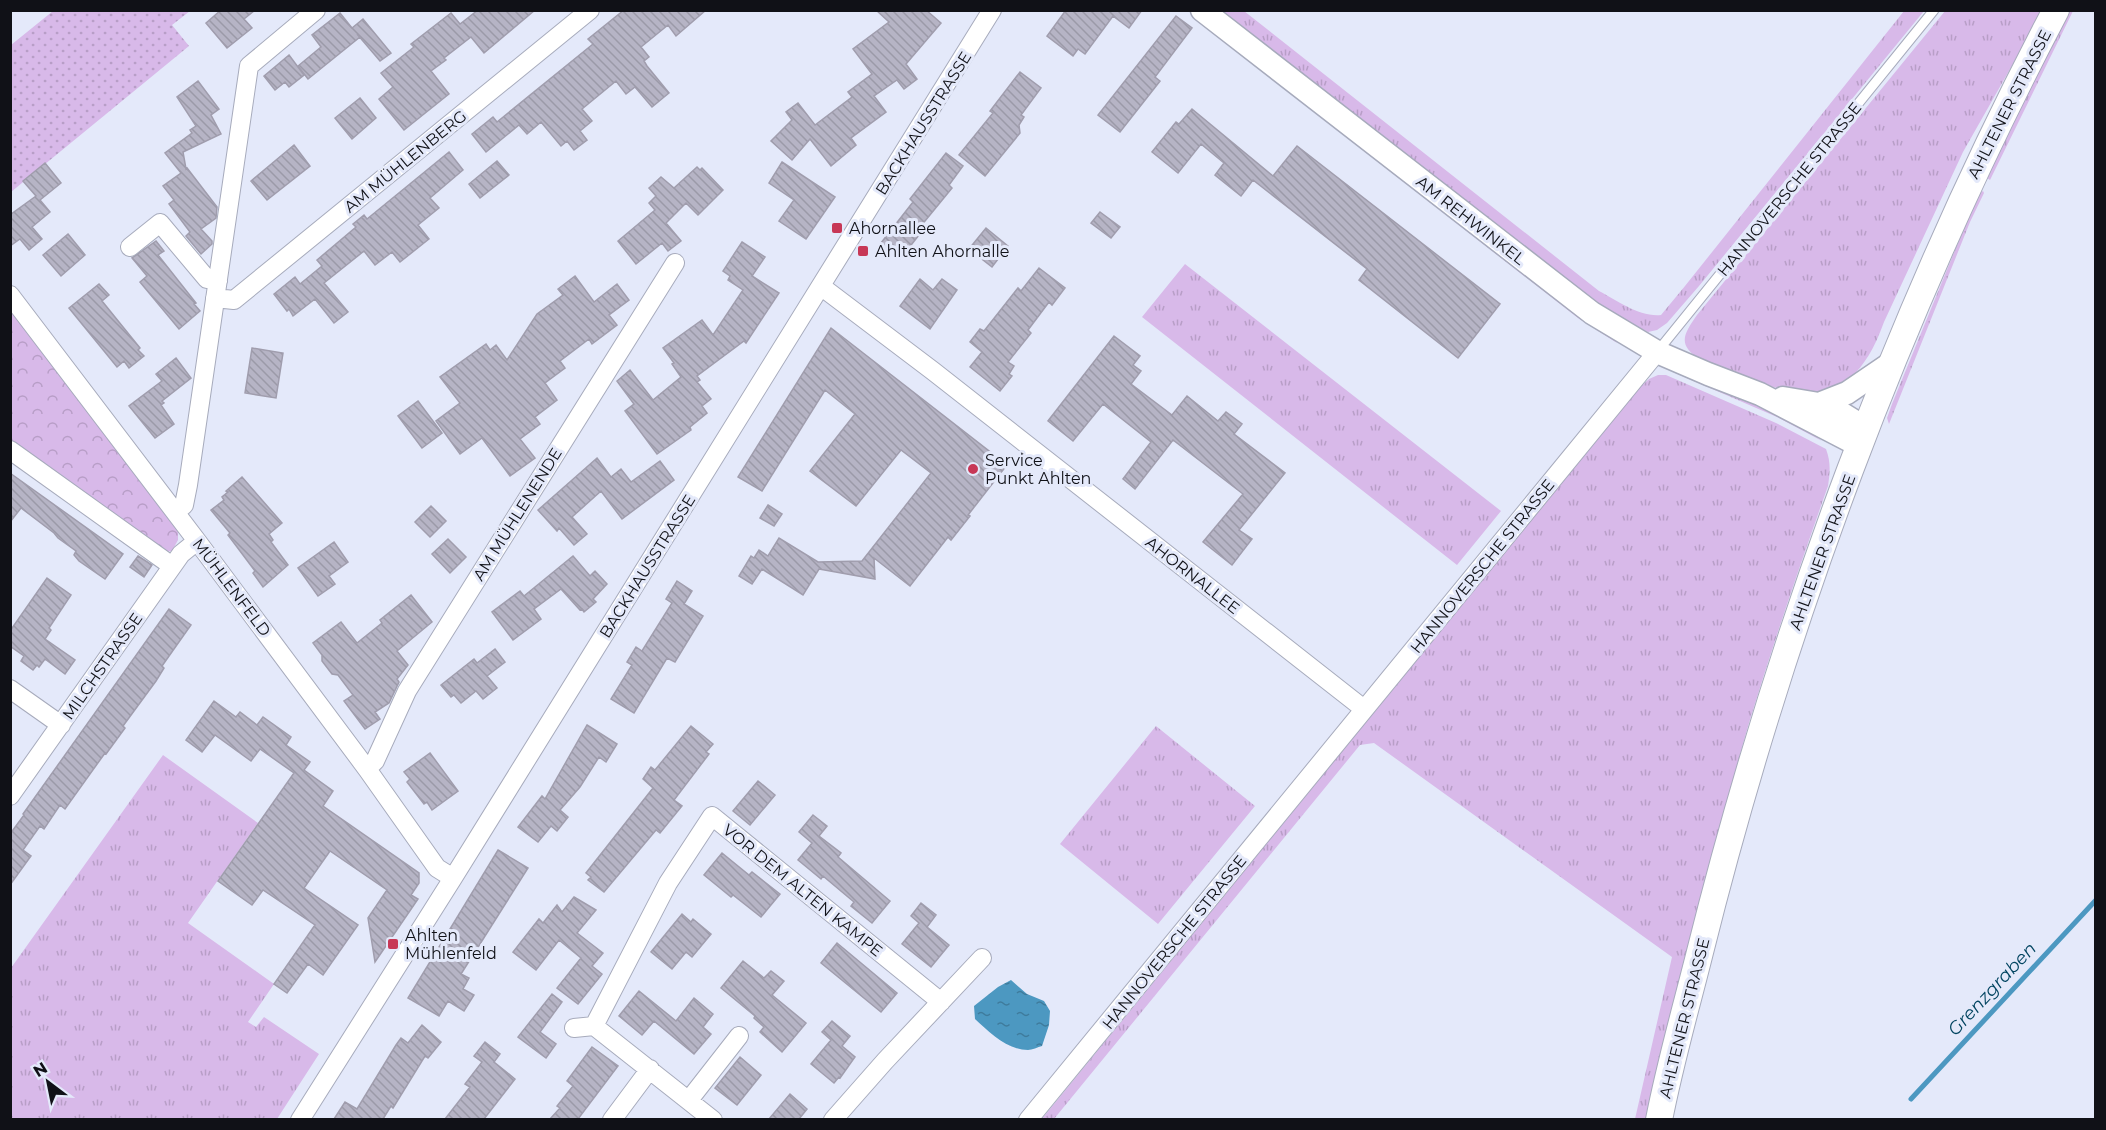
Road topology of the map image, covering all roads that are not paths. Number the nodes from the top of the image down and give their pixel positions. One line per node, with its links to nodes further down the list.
1 (316, 10): 10 (street)
2 (590, 10): 10 (street, AM MÜHLENBERG)
3 (992, 10): 9 (street, BACKHAUSSTRASSE)
4 (1202, 10): 12 (street, AM REHWINKEL)
5 (1934, 10): 12 (lane, HANNOVERSCHE STRASSE)
6 (2056, 10): 13 (main road, AHLTENER STRASSE)
7 (130, 247): 10 (street)
8 (675, 263): 24 (street, AM MÜHLENENDE)
9 (822, 287): 22 (street, AHORNALLEE); 26 (street, BACKHAUSSTRASSE)
10 (216, 289): 18 (street)
11 (10, 295): 18 (street, MÜHLENFELD)
12 (1657, 352): 14 (street, AM REHWINKEL); 22 (street, HANNOVERSCHE STRASSE)
13 (1894, 361): 15 (street); 16 (main road, AHLTENER STRASSE)
14 (1760, 394): 15 (street, AM REHWINKEL); 16 (street, AM REHWINKEL)
15 (1818, 404): 16 (street, AM REHWINKEL)
16 (1864, 438): 39 (main road, AHLTENER STRASSE)
17 (10, 450): 20 (street)
18 (176, 512): 19 (street, MÜHLENFELD)
19 (197, 541): 20 (street, MILCHSTRASSE); 24 (street, MÜHLENFELD)
20 (172, 566): 23 (street, MILCHSTRASSE)
21 (10, 689): 23 (street)
22 (1364, 709): 38 (street, HANNOVERSCHE STRASSE)
23 (61, 725): 25 (street, MILCHSTRASSE)
24 (367, 769): 26 (street, MÜHLENFELD)
25 (10, 796)
26 (453, 878): 34 (street, BACKHAUSSTRASSE)
27 (982, 958): 28 (street)
28 (941, 1002): 29 (street, VOR DEM ALTEN KAMPE); 37 (street)
29 (594, 1026): 30 (street); 32 (street)
30 (574, 1028)
31 (739, 1036): 33 (street)
32 (650, 1069): 33 (street); 35 (street)
33 (688, 1100): 36 (street)
34 (300, 1119)
35 (612, 1119)
36 (713, 1119)
37 (833, 1119)
38 (1028, 1119)
39 (1659, 1119)

